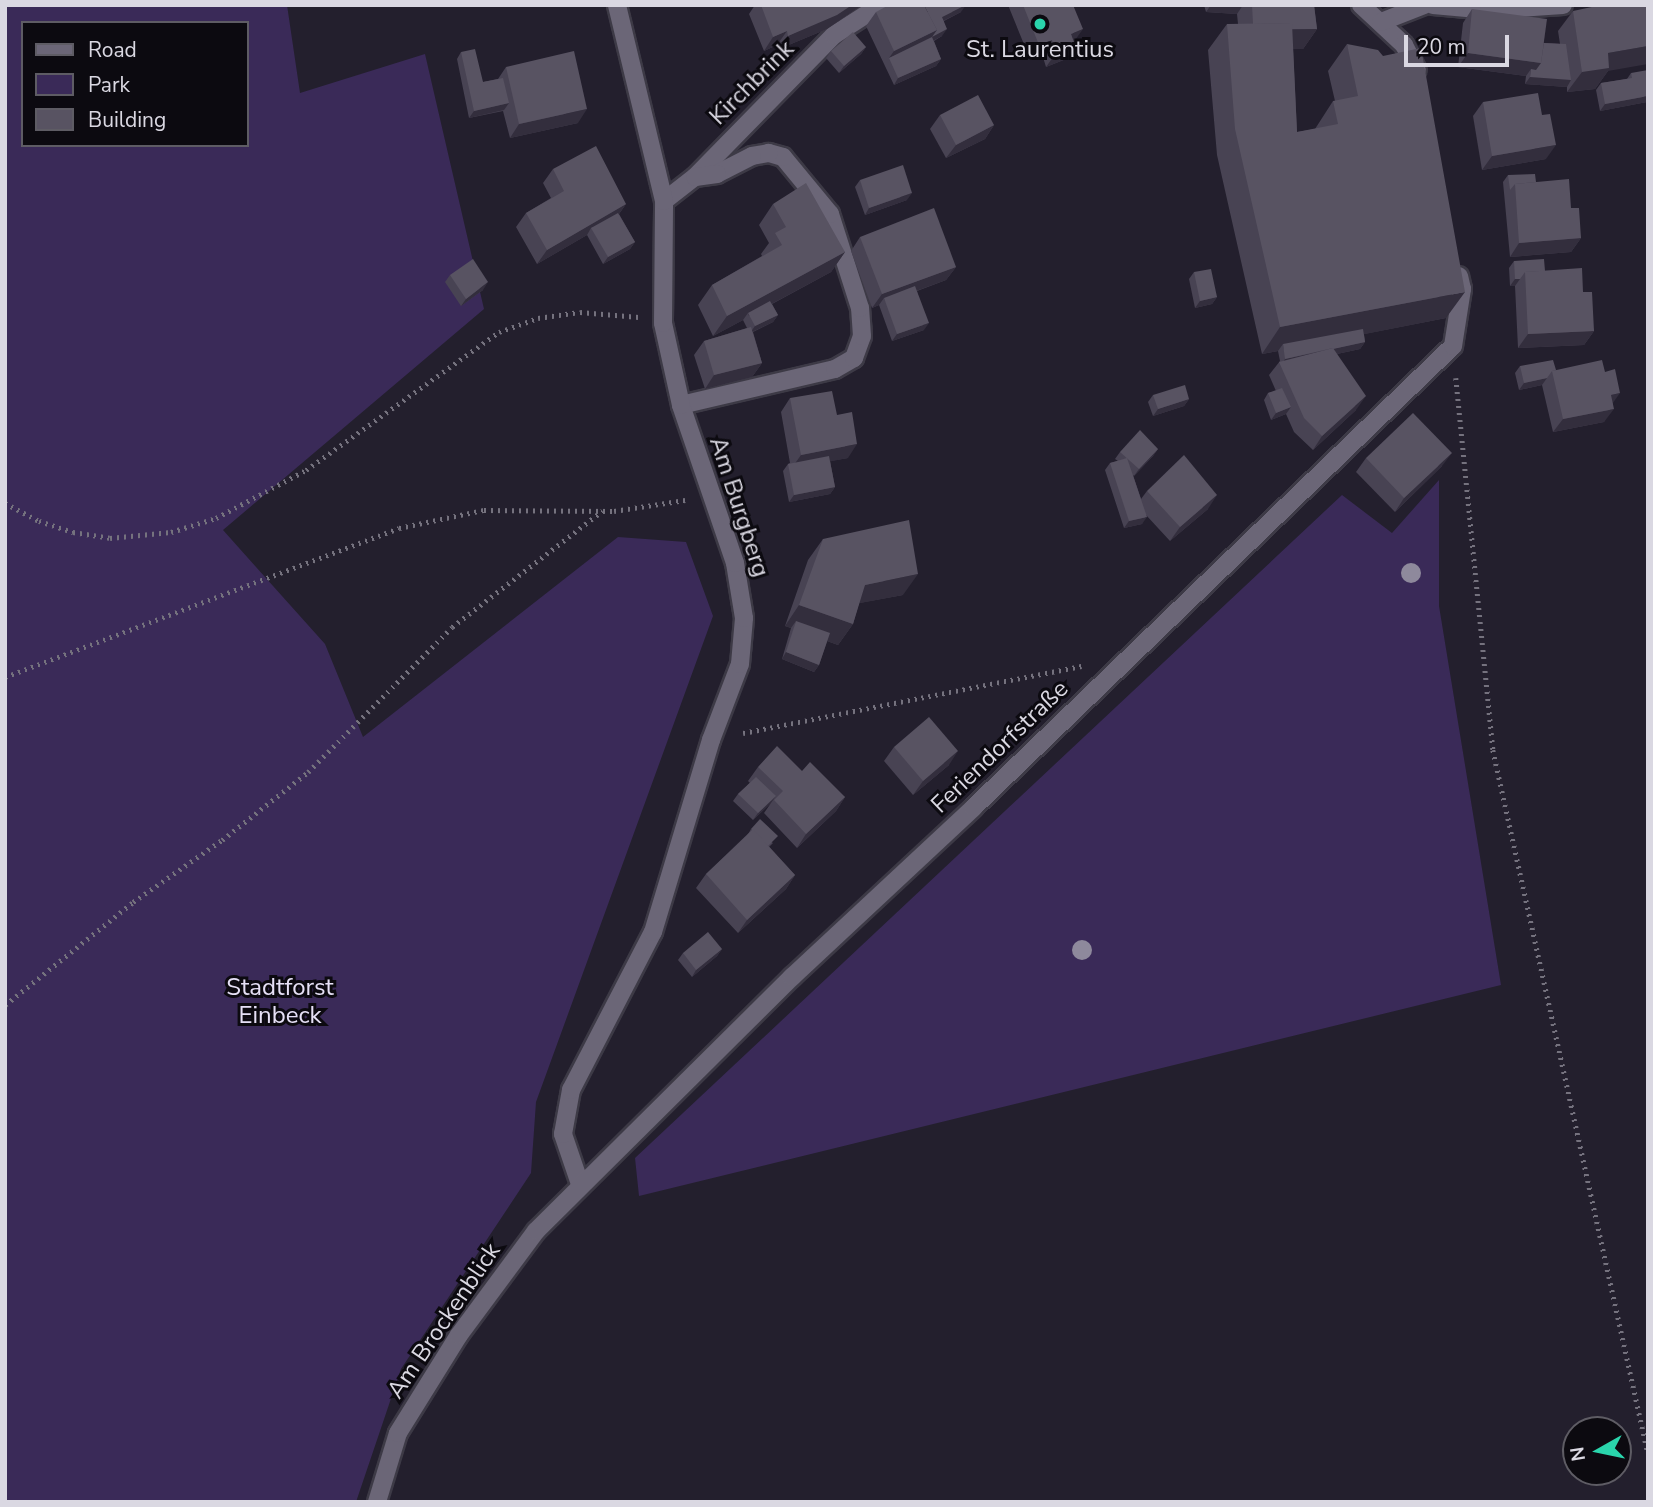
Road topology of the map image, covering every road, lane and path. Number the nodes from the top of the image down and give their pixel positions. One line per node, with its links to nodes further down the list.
1 (617, 5): 10 (street, Am Burgberg)
2 (881, 5): 9 (street, Kirchbrink)
3 (1361, 5): 7 (street)
4 (1424, 5): 7 (street)
5 (1433, 5): 6 (street)
6 (1563, 5)
7 (1381, 22): 8 (street)
8 (1422, 88)
9 (695, 177): 10 (street, Kirchbrink); 14 (street)
10 (664, 201): 12 (street, Am Burgberg)
11 (1457, 262): 13 (street)
12 (663, 323): 14 (street, Am Burgberg); 16 (path)
13 (1453, 346): 18 (street, Feriendorfstraße); 23 (path)
14 (681, 405): 15 (street, Am Burgberg)
15 (710, 495): 17 (path); 20 (street, Am Burgberg)
16 (5, 503)
17 (602, 511): 19 (path); 21 (path)
18 (1131, 656): 20 (path); 22 (street, Feriendorfstraße)
19 (5, 677)
20 (711, 740): 22 (street, Am Burgberg)
21 (5, 1005)
22 (580, 1184): 24 (street, Am Brockenblick)
23 (1648, 1453)
24 (377, 1502)

